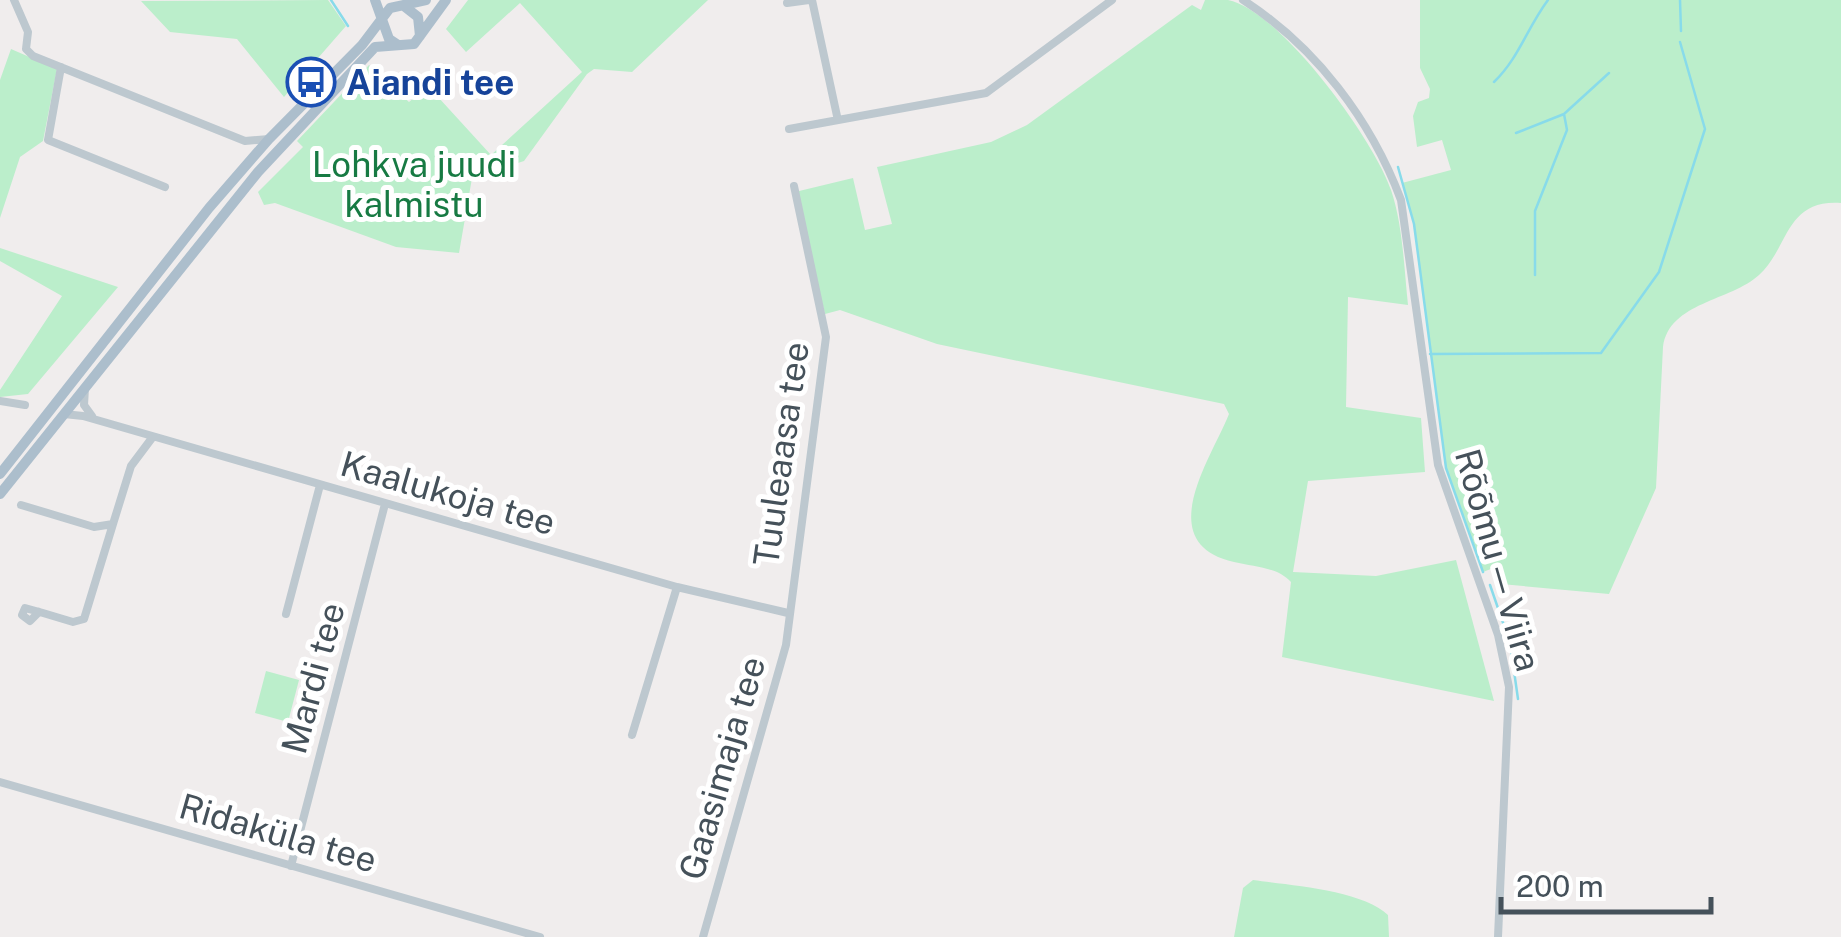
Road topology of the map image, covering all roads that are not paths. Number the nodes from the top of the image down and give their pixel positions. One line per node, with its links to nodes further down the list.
1 (14, 0): 13 (street)
2 (376, 0): 10 (main road)
3 (426, 0): 8 (main road)
4 (446, 0): 11 (main road)
5 (810, 0): 9 (street); 14 (street)
6 (1112, 0): 14 (street)
7 (1243, 0): 42 (street, Rõõmu — Viira)
8 (398, 2): 10 (main road); 11 (main road)
9 (787, 3)
10 (383, 17): 12 (main road); 16 (main road)
11 (420, 37): 12 (main road)
12 (398, 45): 21 (main road)
13 (60, 66): 17 (street); 20 (street)
14 (838, 116): 15 (street)
15 (789, 128)
16 (268, 139): 17 (street); 18 (main road)
17 (245, 141): 18 (street)
18 (243, 169): 27 (main road)
19 (794, 186): 35 (street, Tuuleaasa tee)
20 (165, 188)
21 (85, 388): 24 (main road); 25 (street)
22 (0, 401): 23 (street)
23 (25, 405)
24 (64, 414): 25 (street, Kaalukoja tee); 29 (main road)
25 (95, 419): 26 (street, Kaalukoja tee)
26 (152, 438): 28 (street, Kaalukoja tee); 32 (street)
27 (0, 474)
28 (320, 485): 30 (street, Kaalukoja tee); 36 (street)
29 (0, 494)
30 (385, 504): 33 (street, Kaalukoja tee); 39 (street, Mardi tee)
31 (21, 505): 32 (street)
32 (113, 524): 34 (street)
33 (678, 587): 35 (street, Kaalukoja tee); 37 (street)
34 (39, 612)
35 (788, 613): 41 (street, Gaasimaja tee)
36 (286, 614)
37 (632, 735)
38 (0, 782): 39 (street, Ridaküla tee)
39 (292, 866): 40 (street, Ridaküla tee)
40 (540, 937)
41 (703, 937)
42 (1498, 937)

